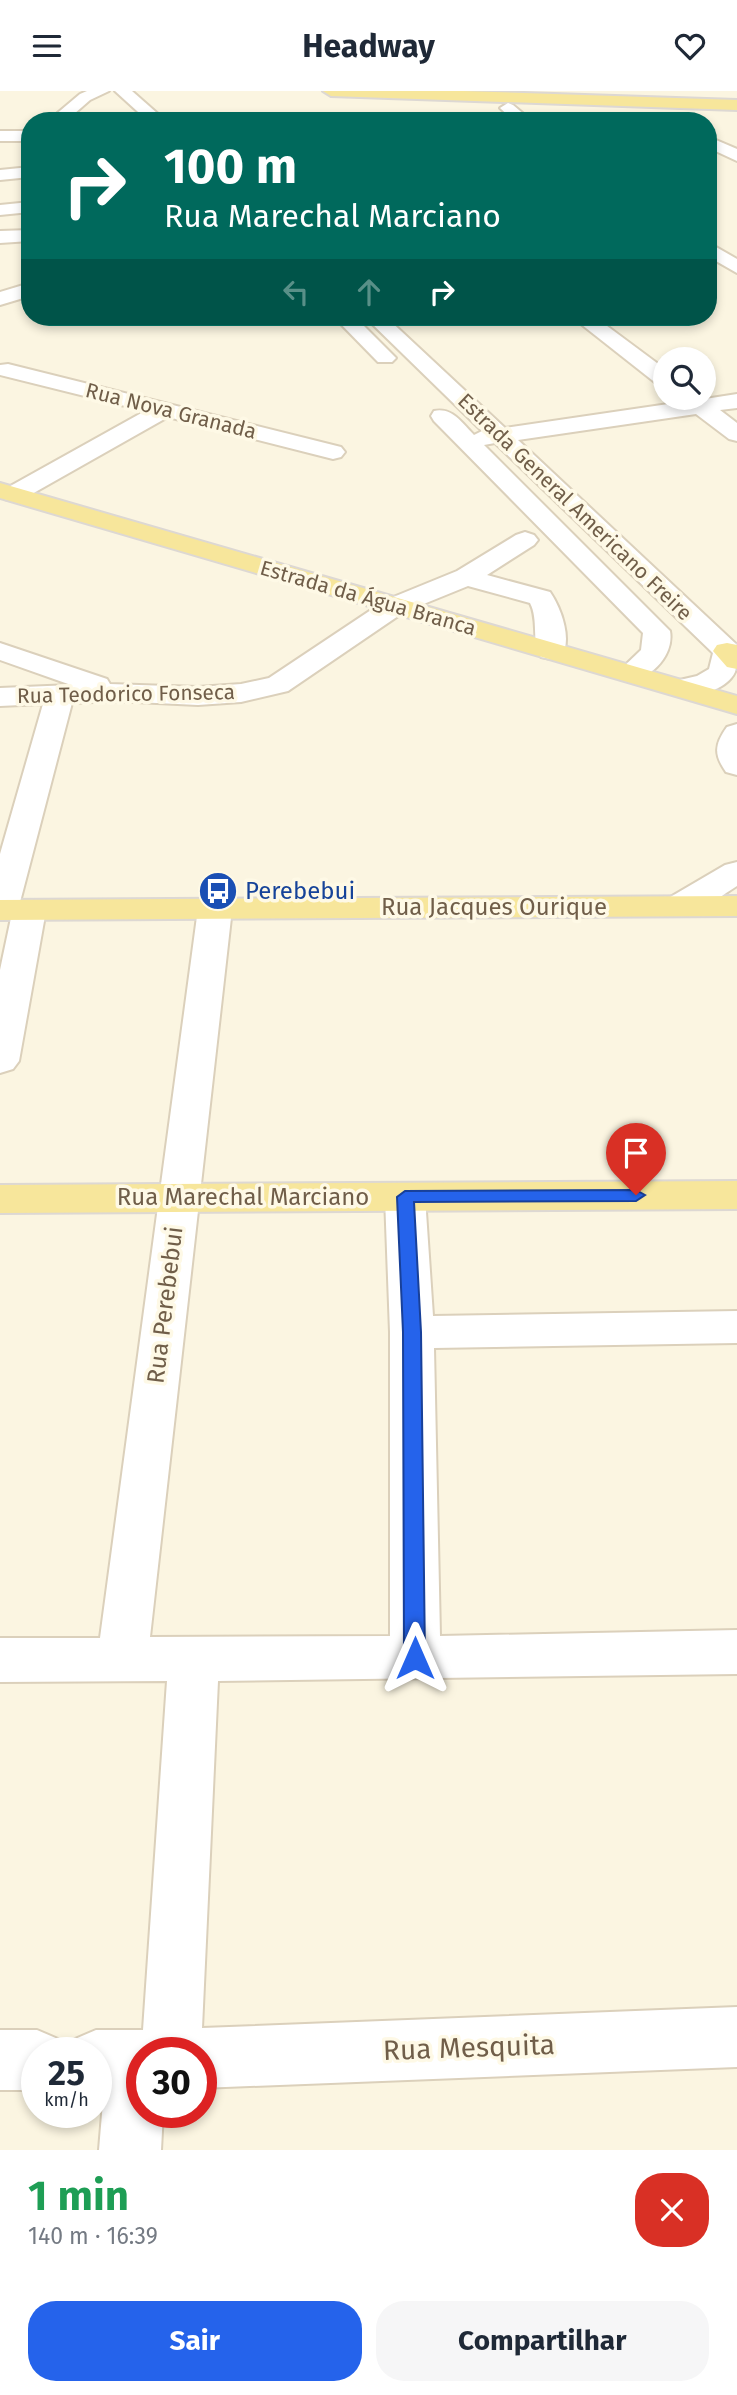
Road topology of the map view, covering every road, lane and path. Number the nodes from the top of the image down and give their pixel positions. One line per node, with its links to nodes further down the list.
1 (101, 91): 8 (street)
2 (331, 91): 5 (main road)
3 (476, 91): 5 (main road)
4 (130, 92): 9 (street)
5 (494, 96): 6 (main road)
6 (737, 105)
7 (508, 108): 10 (street)
8 (67, 112)
9 (149, 112)
10 (513, 112)
11 (0, 136): 12 (street)
12 (21, 136)
13 (717, 142): 14 (street)
14 (737, 143)
15 (717, 146): 16 (street)
16 (737, 156)
17 (21, 173): 18 (street)
18 (0, 175)
19 (21, 208): 20 (street)
20 (0, 211)
21 (21, 236): 22 (street)
22 (0, 237)
23 (717, 254): 24 (street)
24 (737, 267)
25 (21, 292): 26 (street)
26 (0, 299)
27 (353, 326): 32 (street)
28 (384, 326): 40 (street, Estrada General Americano Freire)
29 (594, 326): 31 (street)
30 (8, 370): 37 (street, Rua Nova Granada)
31 (653, 370)
32 (401, 374)
33 (737, 401): 35 (street)
34 (429, 402): 41 (street, Estrada General Americano Freire)
35 (716, 402)
36 (653, 409): 40 (street)
37 (164, 410): 42 (street, Rua Nova Granada); 43 (street)
38 (706, 410): 39 (street)
39 (737, 434)
40 (500, 436): 41 (street); 49 (street, Estrada General Americano Freire)
41 (467, 440): 51 (street, Estrada General Americano Freire)
42 (333, 452)
43 (7, 492): 46 (main road, Estrada da Água Branca)
44 (525, 540): 45 (street, Rua Teodorico Fonseca)
45 (466, 576): 46 (street, Rua Teodorico Fonseca); 48 (street)
46 (395, 606): 48 (main road, Estrada da Água Branca); 53 (street, Rua Teodorico Fonseca)
47 (0, 651): 50 (street)
48 (551, 651): 51 (main road, Estrada da Água Branca)
49 (732, 656): 52 (street, Estrada General Americano Freire)
50 (29, 661): 53 (street); 55 (street)
51 (631, 673): 52 (main road, Estrada da Água Branca)
52 (681, 688): 56 (main road, Estrada da Água Branca)
53 (116, 692): 54 (street, Rua Teodorico Fonseca)
54 (60, 694): 55 (street, Rua Teodorico Fonseca); 63 (street)
55 (0, 695)
56 (737, 705)
57 (737, 733): 58 (street)
58 (737, 766)
59 (737, 872): 60 (street)
60 (679, 906): 61 (main road, Rua Jacques Ourique); 62 (main road, Rua Jacques Ourique)
61 (737, 906)
62 (215, 909): 63 (main road, Rua Jacques Ourique); 67 (street, Rua Perebebui)
63 (10, 910): 64 (street)
64 (0, 1061)
65 (737, 1195): 66 (main road, Rua Marechal Marciano)
66 (405, 1197): 67 (main road, Rua Marechal Marciano); 70 (street)
67 (178, 1198): 68 (main road, Rua Marechal Marciano); 74 (street, Rua Perebebui)
68 (0, 1199)
69 (737, 1327): 70 (street)
70 (412, 1332): 72 (street)
71 (737, 1652): 72 (street)
72 (415, 1658): 75 (street)
73 (0, 1660): 74 (street)
74 (122, 1660): 75 (street)
75 (194, 1660): 77 (street)
76 (737, 2036): 78 (street, Rua Mesquita)
77 (139, 2037)
78 (217, 2057)
79 (0, 2060): 80 (street)
80 (21, 2060)
81 (131, 2128): 82 (street)
82 (130, 2150)

